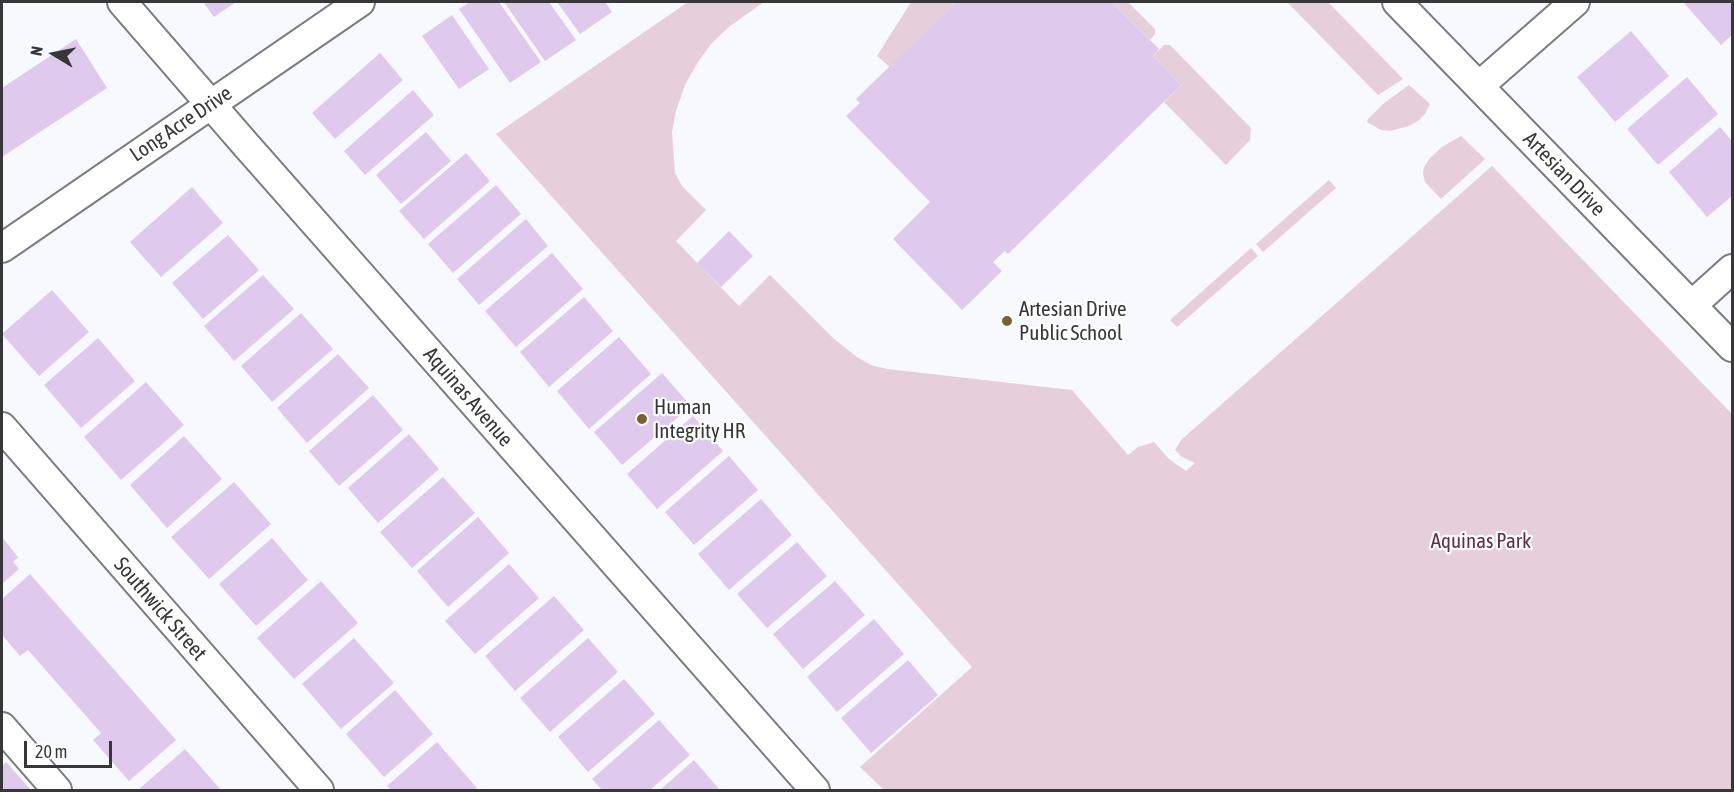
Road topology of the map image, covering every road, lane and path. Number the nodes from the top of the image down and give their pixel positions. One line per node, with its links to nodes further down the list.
1 (122, 2): 6 (street, Aquinas Avenue)
2 (360, 2): 6 (street, Long Acre Drive)
3 (1397, 2): 5 (street, Artesian Drive)
4 (1575, 2): 5 (street)
5 (1479, 86): 9 (street, Artesian Drive)
6 (210, 104): 7 (street, Long Acre Drive); 15 (street, Aquinas Avenue)
7 (2, 248)
8 (1732, 269): 9 (street)
9 (1692, 305): 10 (street, Artesian Drive)
10 (1732, 347)
11 (2, 427): 14 (street, Southwick Street)
12 (2, 727): 13 (street)
13 (57, 790)
14 (319, 790)
15 (815, 790)

